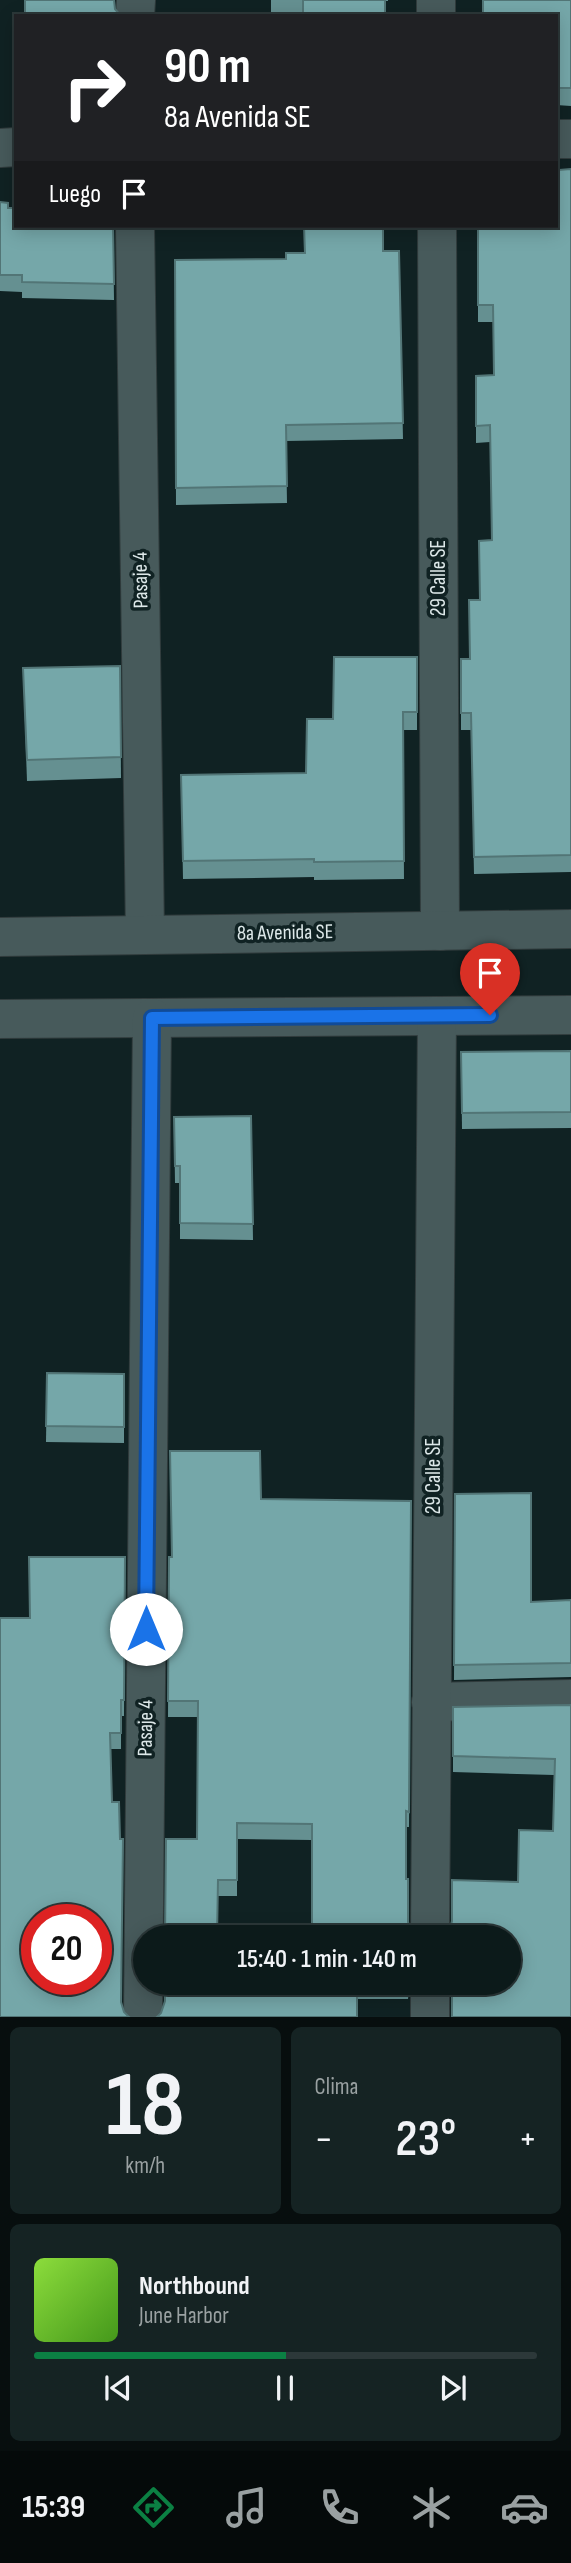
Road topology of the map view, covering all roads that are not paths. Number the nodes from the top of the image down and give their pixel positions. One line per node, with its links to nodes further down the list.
1 (135, 228): 5 (street, Pasaje 4)
2 (436, 228): 4 (street, 29 Calle SE)
3 (571, 929): 4 (street, 8a Avenida SE)
4 (440, 931): 5 (street, 8a Avenida SE)
5 (145, 934): 6 (street, 8a Avenida SE)
6 (0, 937)
7 (571, 1015): 8 (street)
8 (437, 1016): 9 (street); 12 (street, 29 Calle SE)
9 (152, 1018): 10 (street); 15 (street, Pasaje 4)
10 (0, 1019)
11 (571, 1699): 12 (street)
12 (431, 1702): 13 (street, 29 Calle SE)
13 (430, 1925)
14 (430, 1995): 16 (street)
15 (143, 2017)
16 (430, 2017)

